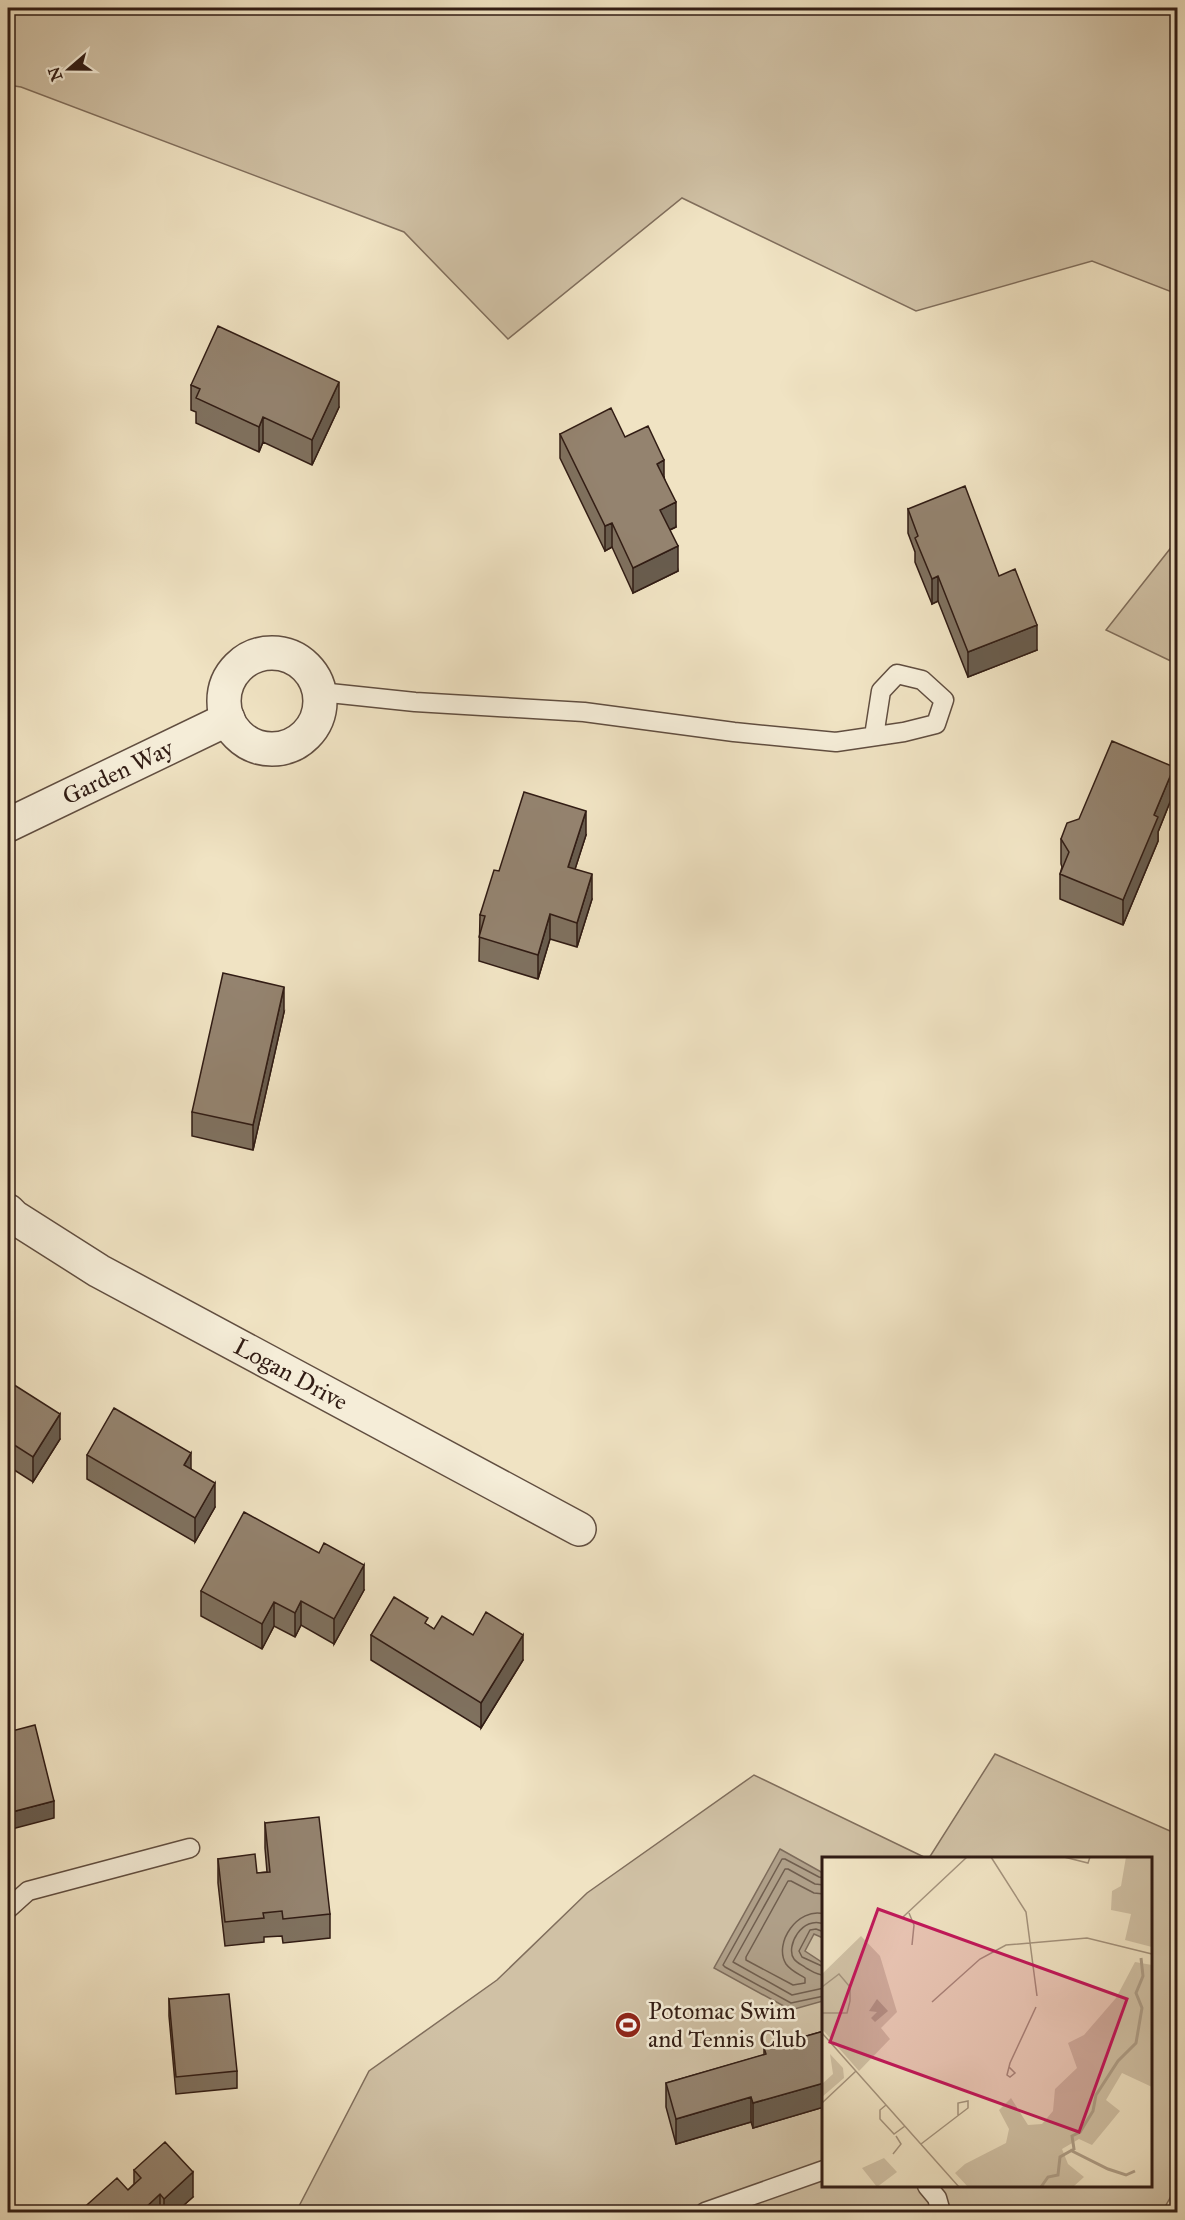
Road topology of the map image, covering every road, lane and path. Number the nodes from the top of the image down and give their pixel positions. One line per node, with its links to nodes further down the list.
1 (320, 692): 2 (street); 2 (street); 3 (lane)
2 (228, 719): 4 (street, Garden Way)
3 (874, 736)
4 (8, 825)
5 (8, 1211): 6 (street, Logan Drive)
6 (579, 1529)
7 (190, 1848): 8 (lane)
8 (8, 1909)
9 (822, 2171): 11 (lane)
10 (928, 2187): 12 (lane)
11 (705, 2212)
12 (941, 2212)

